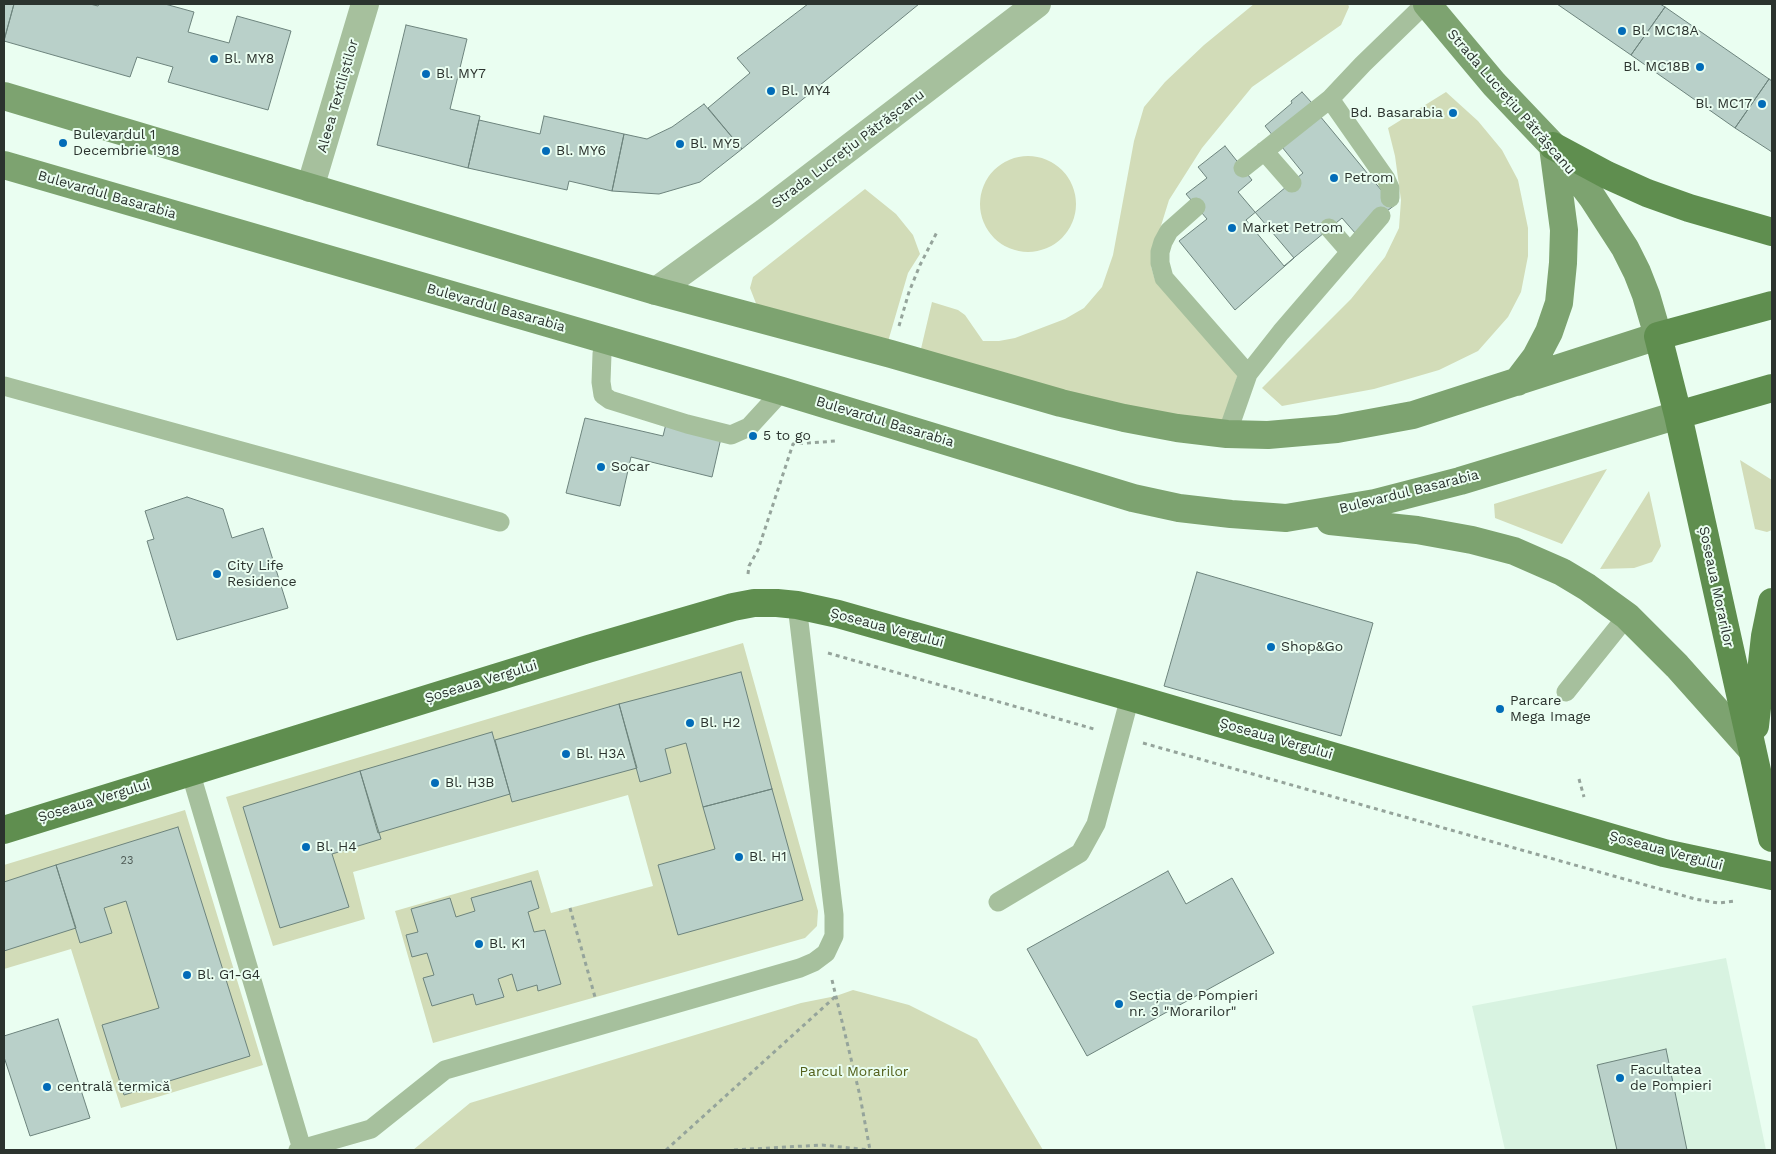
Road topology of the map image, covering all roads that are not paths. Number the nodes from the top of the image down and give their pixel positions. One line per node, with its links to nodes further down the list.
1 (365, 4): 11 (street, Aleea Textiliștilor)
2 (1037, 4): 18 (street, Strada Lucrețiu Pătrășcanu)
3 (1426, 4): 5 (lane); 6 (main road, Strada Lucrețiu Pătrășcanu)
4 (4, 96): 11 (main road)
5 (1330, 99): 7 (lane); 12 (lane)
6 (1553, 146): 16 (main road); 20 (main road, Strada Lucrețiu Pătrășcanu); 23 (main road)
7 (1264, 151): 9 (lane); 10 (lane)
8 (4, 165): 21 (main road, Bulevardul Basarabia)
9 (1243, 168)
10 (1292, 183)
11 (310, 188): 18 (main road)
12 (1390, 198)
13 (1196, 207): 22 (lane)
14 (1381, 216): 17 (lane)
15 (1329, 228): 17 (lane)
16 (1772, 232)
17 (1350, 252): 22 (lane)
18 (656, 291): 28 (main road)
19 (1772, 305): 20 (main road)
20 (1658, 336): 23 (main road); 27 (main road, Șoseaua Morarilor)
21 (605, 340): 26 (main road, Bulevardul Basarabia); 26 (lane)
22 (1248, 374): 28 (lane)
23 (1516, 382): 28 (main road)
24 (4, 386): 30 (lane)
25 (1772, 388): 27 (main road, Bulevardul Basarabia)
26 (782, 391): 29 (main road, Bulevardul Basarabia)
27 (1678, 415): 29 (main road, Bulevardul Basarabia); 36 (main road, Șoseaua Morarilor)
28 (1227, 434)
29 (1286, 518): 33 (main road)
30 (500, 522)
31 (1772, 602): 36 (main road)
32 (797, 605): 35 (main road, Șoseaua Vergului); 37 (main road, Șoseaua Vergului); 42 (lane)
33 (1627, 616): 34 (lane); 36 (main road)
34 (1566, 692)
35 (1130, 697): 40 (main road, Șoseaua Vergului); 41 (lane)
36 (1752, 750): 39 (main road, Șoseaua Morarilor)
37 (190, 772): 38 (main road, Șoseaua Vergului); 42 (lane)
38 (4, 830)
39 (1772, 838)
40 (1772, 876)
41 (998, 902)
42 (300, 1150)

